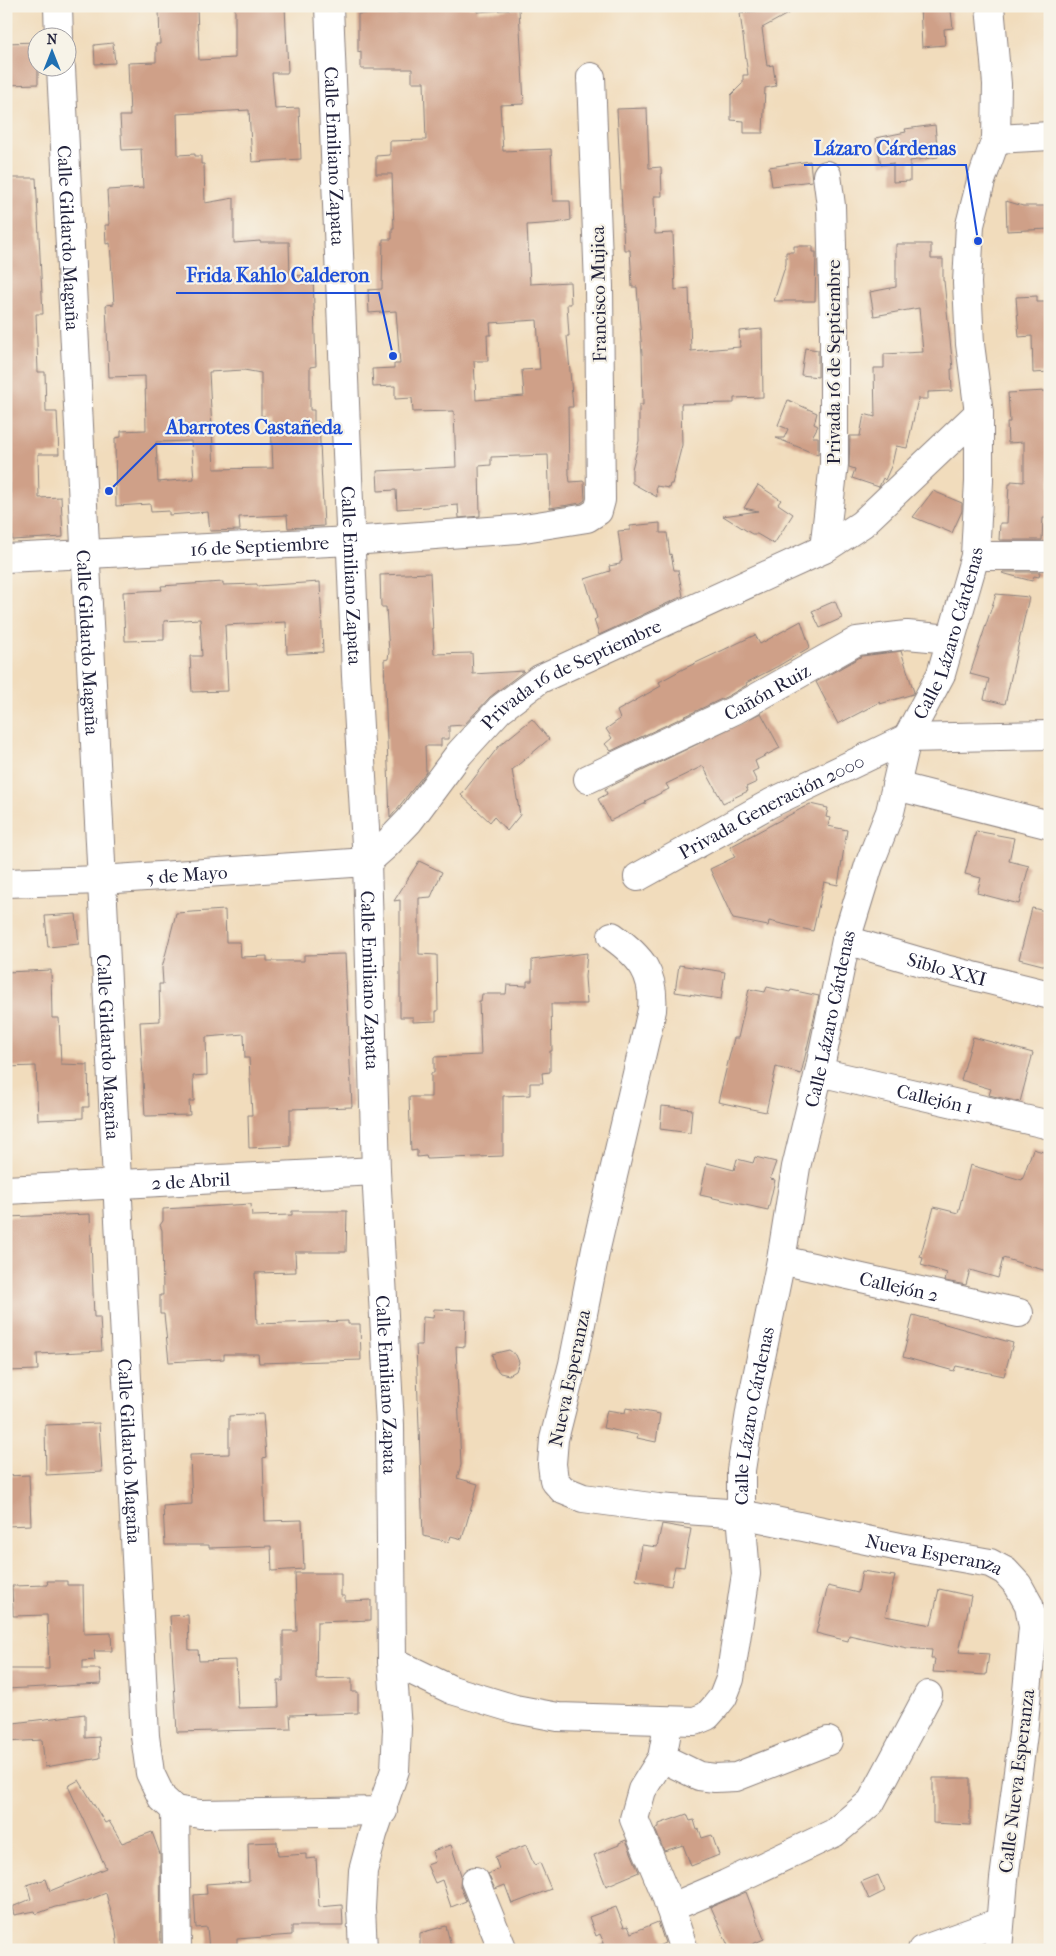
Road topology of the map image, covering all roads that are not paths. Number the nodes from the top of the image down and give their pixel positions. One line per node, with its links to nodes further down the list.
1 (58, 6): 4 (street)
2 (329, 6): 12 (street, Calle Emiliano Zapata)
3 (990, 6): 8 (street, Calle Lázaro Cárdenas)
4 (59, 28)
5 (61, 78): 14 (street, Calle Gildardo Magaña)
6 (591, 78): 11 (street, Francisco Mujica)
7 (1050, 136): 8 (street)
8 (996, 138): 10 (street, Calle Lázaro Cárdenas)
9 (827, 175): 13 (street, Privada 16 de Septiembre)
10 (979, 413): 13 (street, Privada 16 de Septiembre); 15 (street, Calle Lázaro Cárdenas)
11 (598, 511): 12 (street, 16 de Septiembre)
12 (350, 542): 14 (street, 16 de Septiembre); 24 (street, Calle Emiliano Zapata)
13 (824, 549): 24 (street, Privada 16 de Septiembre)
14 (83, 553): 17 (street, 16 de Septiembre); 26 (street, Calle Gildardo Magaña)
15 (975, 556): 16 (street); 18 (street, Calle Lázaro Cárdenas)
16 (1050, 556)
17 (6, 558)
18 (951, 639): 20 (street, Calle Lázaro Cárdenas); 21 (street, Cañón Ruiz)
19 (1050, 735): 20 (street)
20 (907, 738): 22 (street, Calle Lázaro Cárdenas); 25 (street, Privada Generación 2000)
21 (588, 779)
22 (896, 786): 23 (street); 29 (street, Calle Lázaro Cárdenas)
23 (1050, 825)
24 (367, 862): 26 (street, 5 de Mayo); 33 (street, Calle Emiliano Zapata)
25 (638, 877)
26 (102, 880): 27 (street, 5 de Mayo); 34 (street, Calle Gildardo Magaña)
27 (6, 883)
28 (612, 936): 38 (street, Nueva Esperanza)
29 (846, 940): 30 (street, Siblo XXI); 31 (street, Calle Lázaro Cárdenas)
30 (1050, 995)
31 (819, 1072): 32 (street, Callejón 1); 36 (street, Calle Lázaro Cárdenas)
32 (1050, 1125)
33 (376, 1171): 34 (street, 2 de Abril); 40 (street, Calle Emiliano Zapata)
34 (116, 1184): 35 (street, 2 de Abril); 45 (street, Calle Gildardo Magaña)
35 (6, 1190)
36 (781, 1260): 37 (street, Callejón 2); 38 (street, Calle Lázaro Cárdenas)
37 (1019, 1313)
38 (741, 1514): 39 (street, Nueva Esperanza); 42 (street, Calle Lázaro Cárdenas)
39 (1018, 1585): 49 (street, Calle Nueva Esperanza)
40 (392, 1661): 42 (street, Calle Lázaro Cárdenas); 46 (street, Calle Emiliano Zapata)
41 (928, 1695): 48 (street)
42 (665, 1722): 44 (street)
43 (828, 1741): 44 (street)
44 (662, 1758): 48 (street)
45 (175, 1810): 46 (street); 50 (street)
46 (383, 1810): 51 (street, Calle Emiliano Zapata)
47 (475, 1881): 52 (street)
48 (670, 1908): 53 (street)
49 (1000, 1922): 54 (street); 55 (street, Calle Nueva Esperanza)
50 (177, 1950)
51 (363, 1950)
52 (503, 1950)
53 (684, 1950)
54 (922, 1950)
55 (998, 1950)

